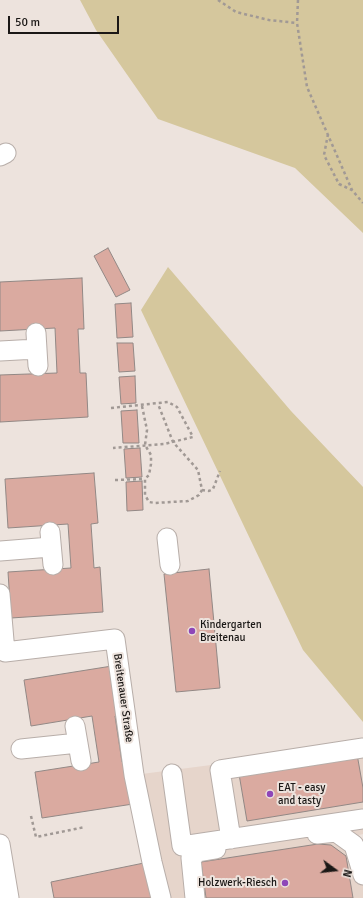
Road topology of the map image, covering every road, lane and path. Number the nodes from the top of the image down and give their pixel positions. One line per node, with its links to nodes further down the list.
1 (218, 0): 3 (path)
2 (298, 0): 3 (path)
3 (297, 23): 4 (path)
4 (328, 133): 5 (path); 5 (path)
5 (352, 190): 6 (path)
6 (363, 203)
7 (37, 349): 8 (street)
8 (0, 351)
9 (158, 404): 10 (path); 12 (path); 12 (path)
10 (142, 406): 11 (path); 13 (path)
11 (111, 408)
12 (173, 442): 13 (path); 18 (path)
13 (145, 445): 14 (path); 16 (path)
14 (113, 448)
15 (220, 471): 18 (path)
16 (145, 479): 17 (path); 18 (path)
17 (115, 480)
18 (202, 490)
19 (167, 538): 22 (street)
20 (51, 548): 21 (street)
21 (0, 551)
22 (170, 565)
23 (0, 594): 35 (street, Breitenauer Straße)
24 (78, 743): 26 (street)
25 (363, 748): 31 (street)
26 (21, 750)
27 (172, 774): 31 (street)
28 (31, 816): 30 (path)
29 (363, 819): 31 (street)
30 (85, 827)
31 (231, 839)
32 (0, 844): 34 (street)
33 (363, 875): 36 (street)
34 (9, 898)
35 (161, 898)
36 (195, 898)

